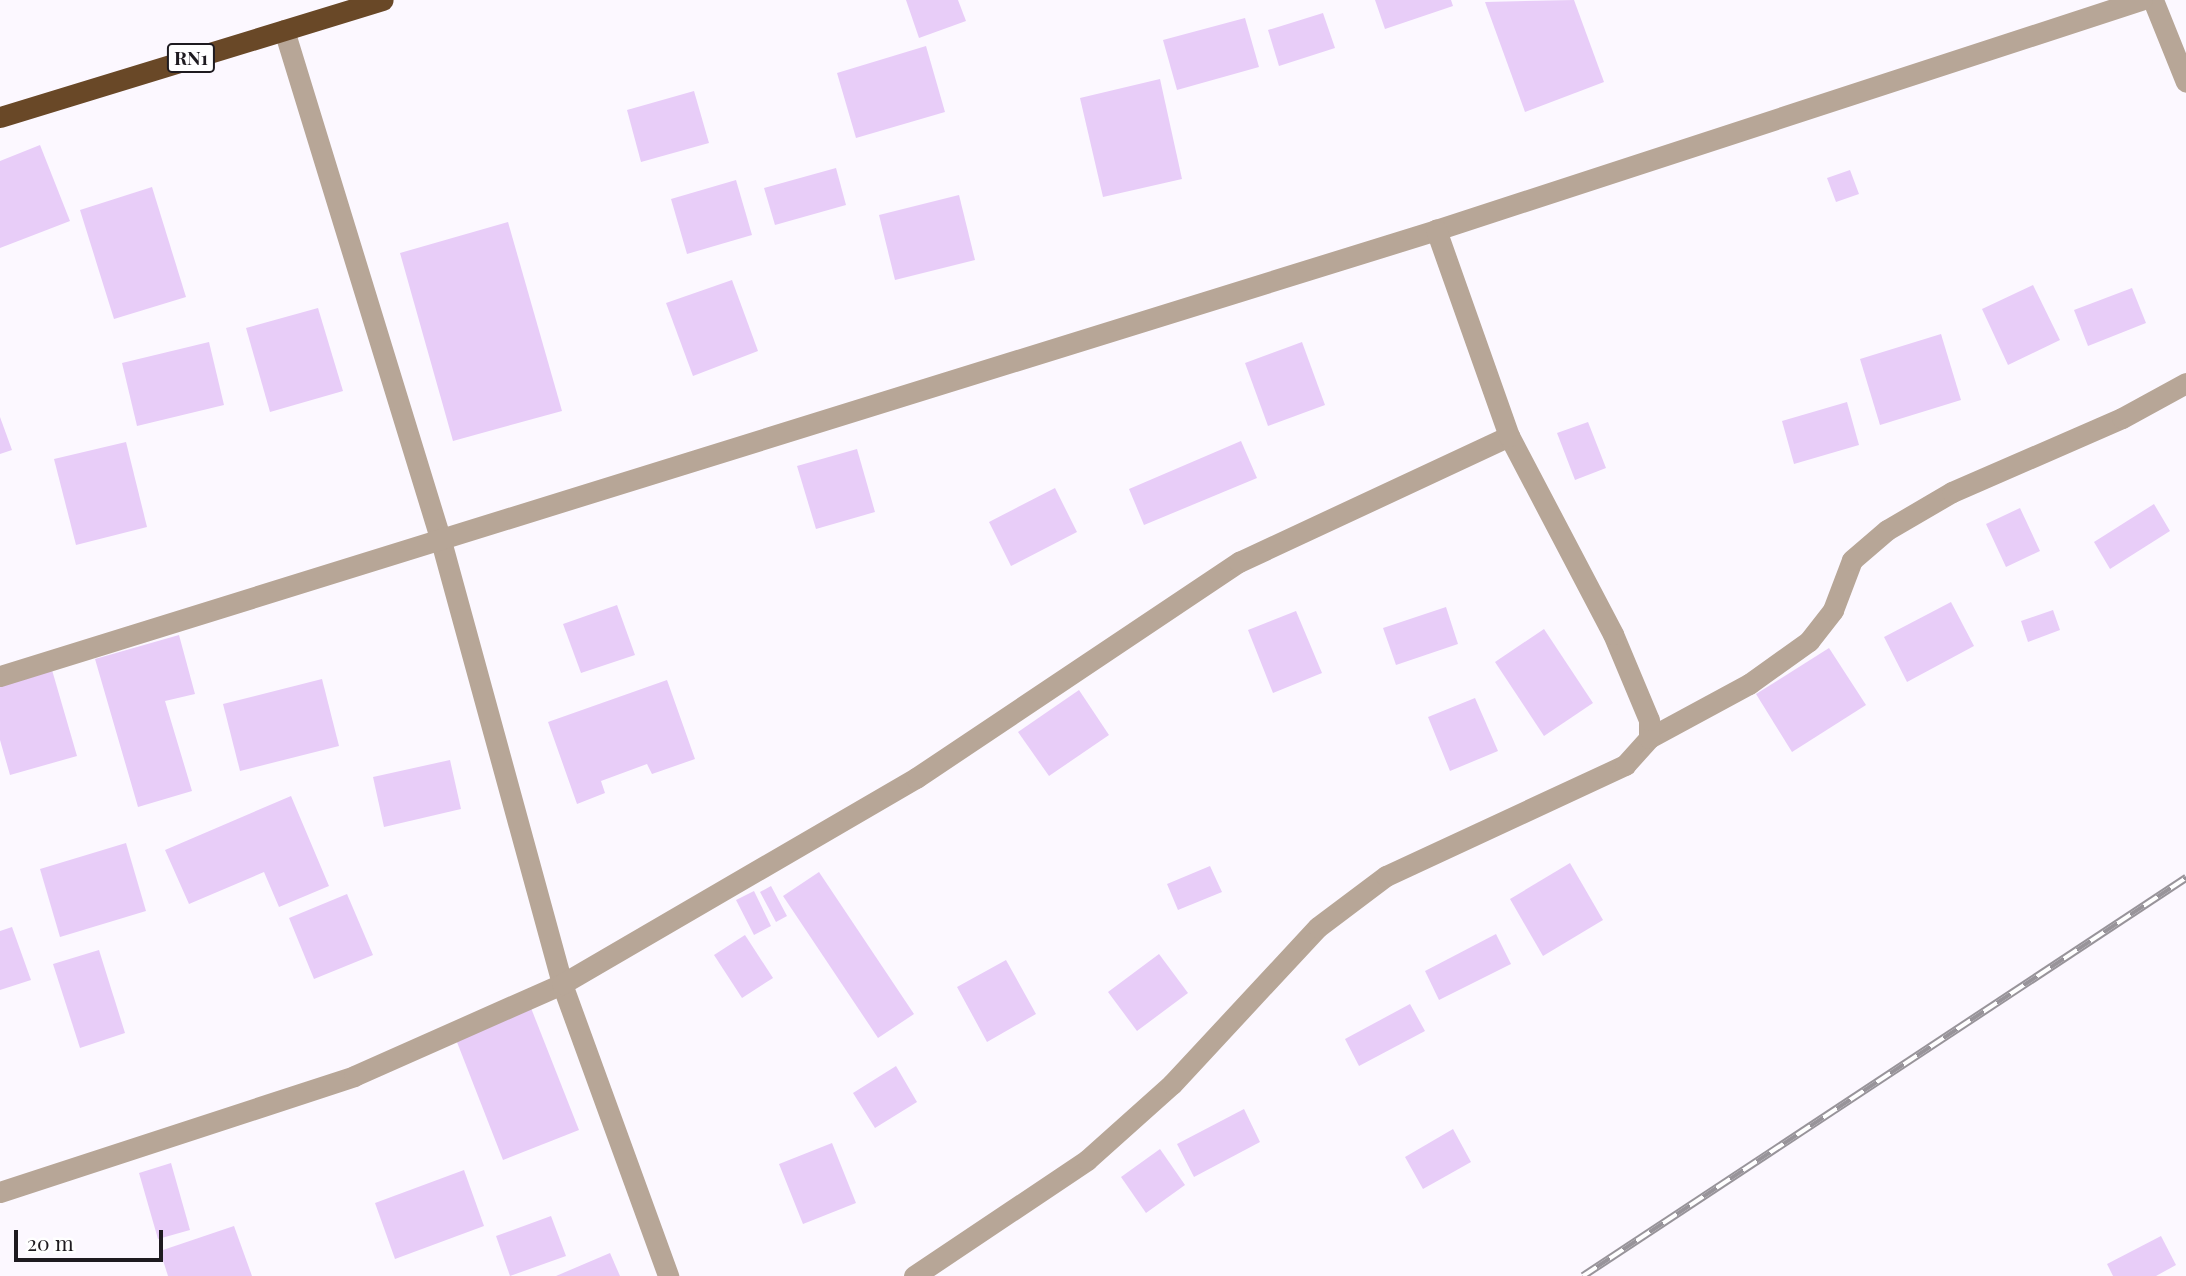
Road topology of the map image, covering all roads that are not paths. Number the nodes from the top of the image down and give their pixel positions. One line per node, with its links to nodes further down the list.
1 (382, 0): 4 (highway, RN1)
2 (2141, 0): 7 (street)
3 (2153, 0): 5 (street)
4 (284, 30): 6 (highway, RN1); 10 (street)
5 (2186, 82)
6 (1, 114)
7 (1436, 230): 9 (street); 10 (street)
8 (2186, 383): 12 (street)
9 (1509, 436): 12 (street); 13 (street)
10 (441, 541): 11 (street); 13 (street)
11 (0, 676)
12 (1649, 738): 16 (street)
13 (562, 984): 14 (street); 15 (street)
14 (0, 1192)
15 (668, 1276)
16 (914, 1276)

